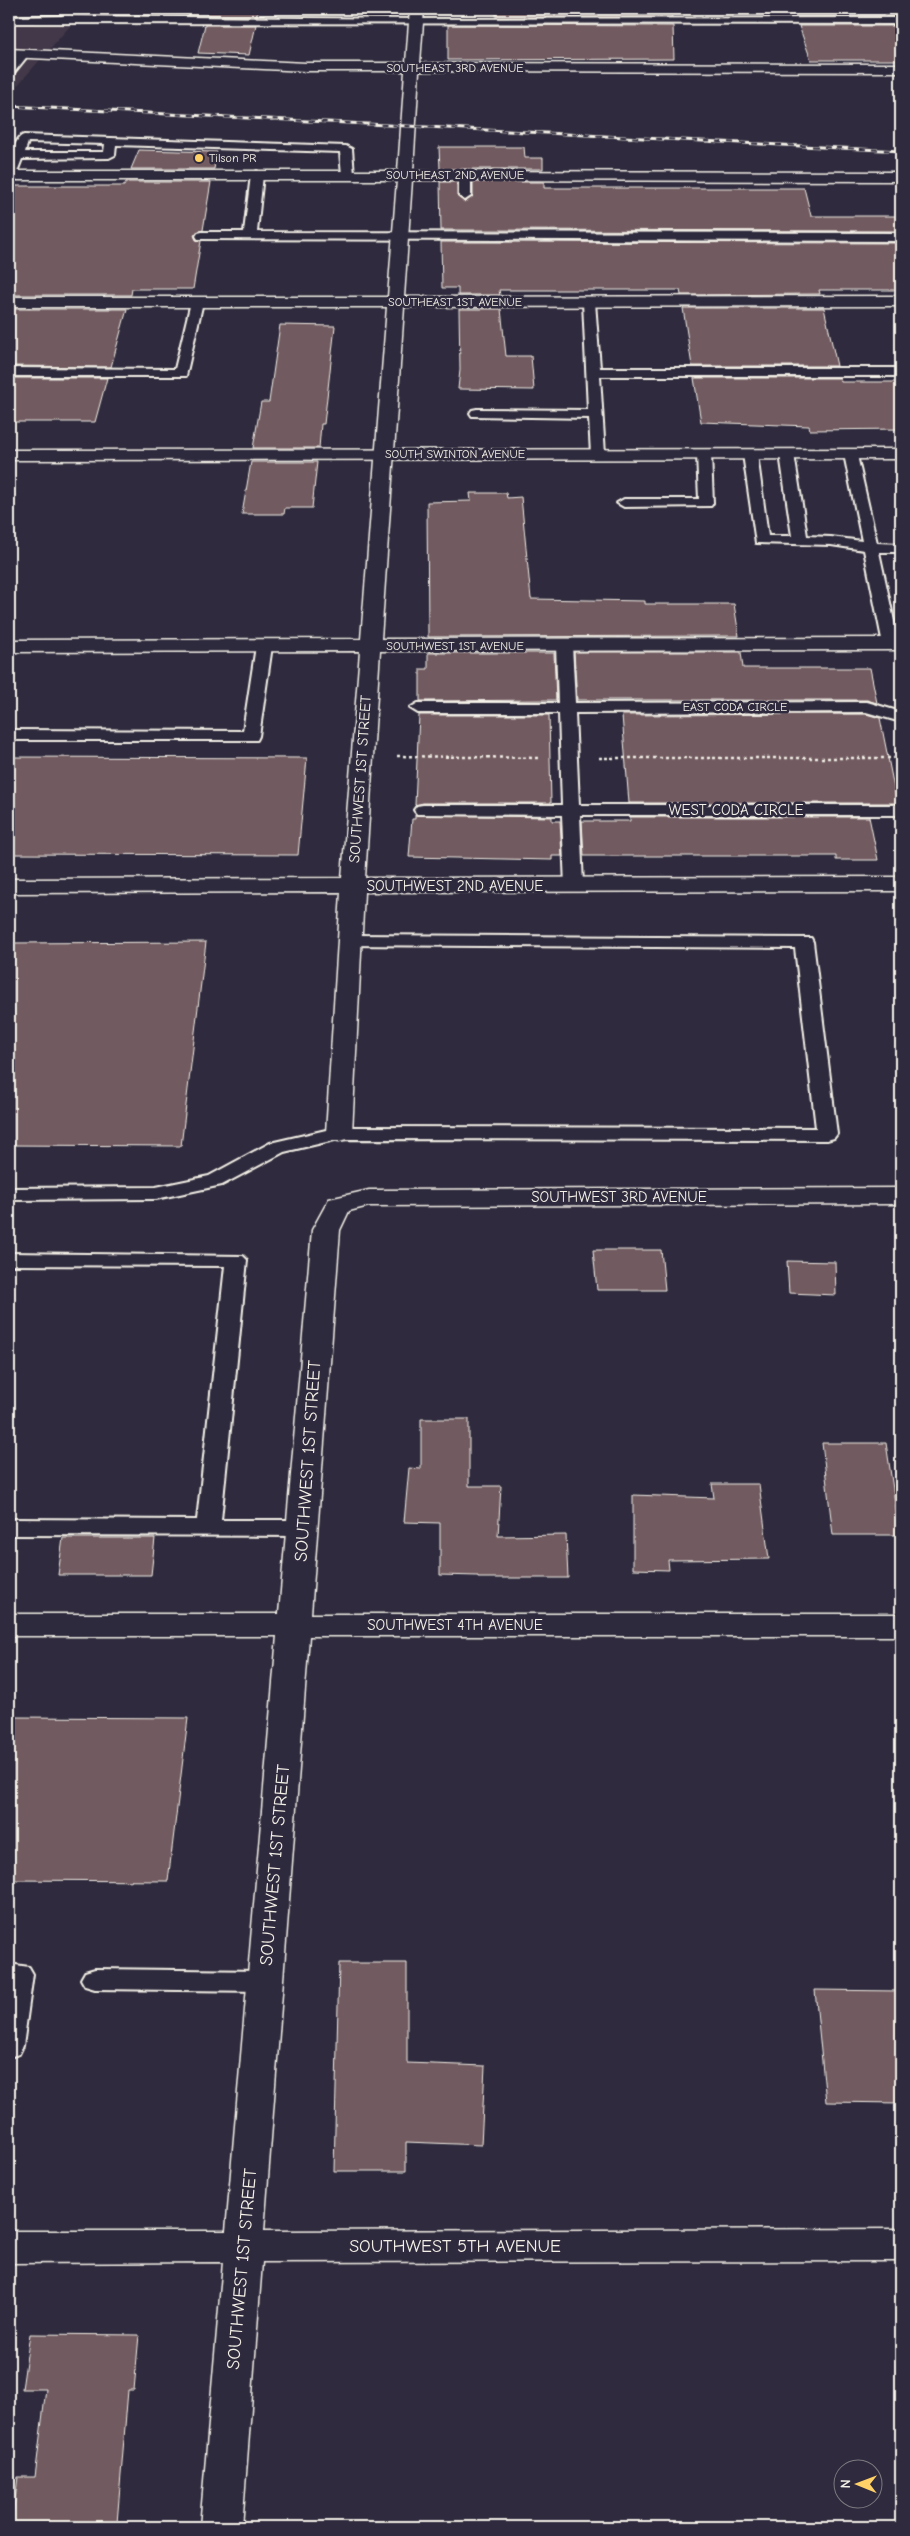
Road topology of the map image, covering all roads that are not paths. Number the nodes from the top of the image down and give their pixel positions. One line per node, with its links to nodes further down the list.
1 (153, 9): 11 (lane)
2 (182, 9): 12 (lane)
3 (473, 9): 15 (lane)
4 (574, 9): 13 (lane)
5 (708, 9): 6 (lane)
6 (772, 9)
7 (336, 10): 9 (lane)
8 (68, 14): 10 (lane); 11 (lane)
9 (416, 14): 12 (lane); 15 (lane); 18 (street, SOUTHWEST 1ST STREET)
10 (9, 20)
11 (149, 20): 12 (lane)
12 (178, 21)
13 (576, 21): 14 (lane); 15 (lane)
14 (901, 21)
15 (474, 22)
16 (9, 53): 17 (street, SOUTHEAST 3RD AVENUE)
17 (24, 54): 18 (street, SOUTHEAST 3RD AVENUE); 20 (lane)
18 (411, 68): 19 (street, SOUTHEAST 3RD AVENUE); 26 (street, SOUTHWEST 1ST STREET)
19 (901, 68)
20 (10, 69)
21 (111, 141): 22 (lane); 22 (lane); 25 (lane)
22 (17, 156): 23 (lane)
23 (10, 175): 24 (street, SOUTHEAST 2ND AVENUE)
24 (257, 175): 25 (street, SOUTHEAST 2ND AVENUE); 31 (lane)
25 (348, 175): 26 (street, SOUTHEAST 2ND AVENUE)
26 (404, 175): 27 (street, SOUTHEAST 2ND AVENUE); 32 (street, SOUTHWEST 1ST STREET)
27 (465, 175): 28 (street, SOUTHEAST 2ND AVENUE); 29 (lane)
28 (901, 177)
29 (465, 196)
30 (202, 236): 31 (lane)
31 (250, 236): 32 (lane)
32 (400, 236): 33 (lane); 37 (street, SOUTHWEST 1ST STREET)
33 (901, 237)
34 (901, 301): 38 (street, SOUTHEAST 1ST AVENUE)
35 (9, 302): 36 (street, SOUTHEAST 1ST AVENUE)
36 (197, 302): 37 (street, SOUTHEAST 1ST AVENUE); 39 (lane)
37 (396, 302): 38 (street, SOUTHEAST 1ST AVENUE); 44 (street, SOUTHWEST 1ST STREET)
38 (589, 302): 40 (lane)
39 (9, 372)
40 (593, 372): 41 (lane); 43 (lane)
41 (901, 372)
42 (477, 413): 43 (lane)
43 (596, 414): 45 (lane)
44 (384, 454): 45 (street, SOUTH SWINTON AVENUE); 51 (street, SOUTH SWINTON AVENUE); 59 (street, SOUTHWEST 1ST STREET)
45 (598, 454): 46 (street, SOUTH SWINTON AVENUE)
46 (704, 454): 47 (street, SOUTH SWINTON AVENUE); 52 (lane)
47 (750, 454): 48 (street, SOUTH SWINTON AVENUE); 53 (lane)
48 (787, 454): 49 (street, SOUTH SWINTON AVENUE); 53 (lane)
49 (851, 454): 50 (street, SOUTH SWINTON AVENUE); 54 (lane)
50 (901, 454)
51 (9, 455)
52 (624, 503)
53 (800, 540): 54 (lane)
54 (871, 547): 55 (lane); 56 (lane)
55 (901, 548)
56 (896, 644): 60 (street, SOUTHWEST 1ST AVENUE)
57 (9, 646): 58 (street, SOUTHWEST 1ST AVENUE)
58 (264, 646): 59 (street, SOUTHWEST 1ST AVENUE); 65 (lane)
59 (370, 646): 60 (street, SOUTHWEST 1ST AVENUE); 72 (street, SOUTHWEST 1ST STREET)
60 (564, 646): 62 (lane)
61 (418, 708): 62 (lane, EAST CODA CIRCLE)
62 (566, 708): 63 (lane, EAST CODA CIRCLE); 68 (lane)
63 (901, 717)
64 (9, 734): 65 (lane)
65 (251, 736): 66 (lane)
66 (248, 753)
67 (423, 810): 68 (lane, WEST CODA CIRCLE)
68 (571, 810): 69 (lane, WEST CODA CIRCLE); 73 (lane)
69 (901, 810)
70 (901, 884): 73 (street, SOUTHWEST 2ND AVENUE)
71 (9, 886): 72 (street, SOUTHWEST 2ND AVENUE)
72 (353, 886): 73 (street, SOUTHWEST 2ND AVENUE); 74 (street, SOUTHWEST 1ST STREET)
73 (574, 886)
74 (350, 941): 75 (street, SOUTHWEST 1ST STREET); 75 (lane)
75 (339, 1133): 76 (lane)
76 (9, 1194)
77 (901, 1196): 78 (street, SOUTHWEST 3RD AVENUE)
78 (338, 1205): 82 (street, SOUTHWEST 1ST STREET)
79 (9, 1259): 81 (lane)
80 (9, 1527): 81 (lane)
81 (208, 1528): 82 (lane)
82 (302, 1528): 83 (street, SOUTHWEST 1ST STREET)
83 (295, 1624): 84 (street, SOUTHWEST 4TH AVENUE); 85 (street, SOUTHWEST 4TH AVENUE); 88 (street, SOUTHWEST 1ST STREET)
84 (9, 1625)
85 (901, 1625)
86 (9, 1974): 89 (lane)
87 (95, 1979): 88 (lane)
88 (266, 1980): 92 (street, SOUTHWEST 1ST STREET)
89 (9, 2046)
90 (901, 2245): 92 (street, SOUTHWEST 5TH AVENUE)
91 (9, 2247): 92 (street, SOUTHWEST 5TH AVENUE)
92 (243, 2247): 93 (street, SOUTHWEST 1ST STREET)
93 (221, 2527)

